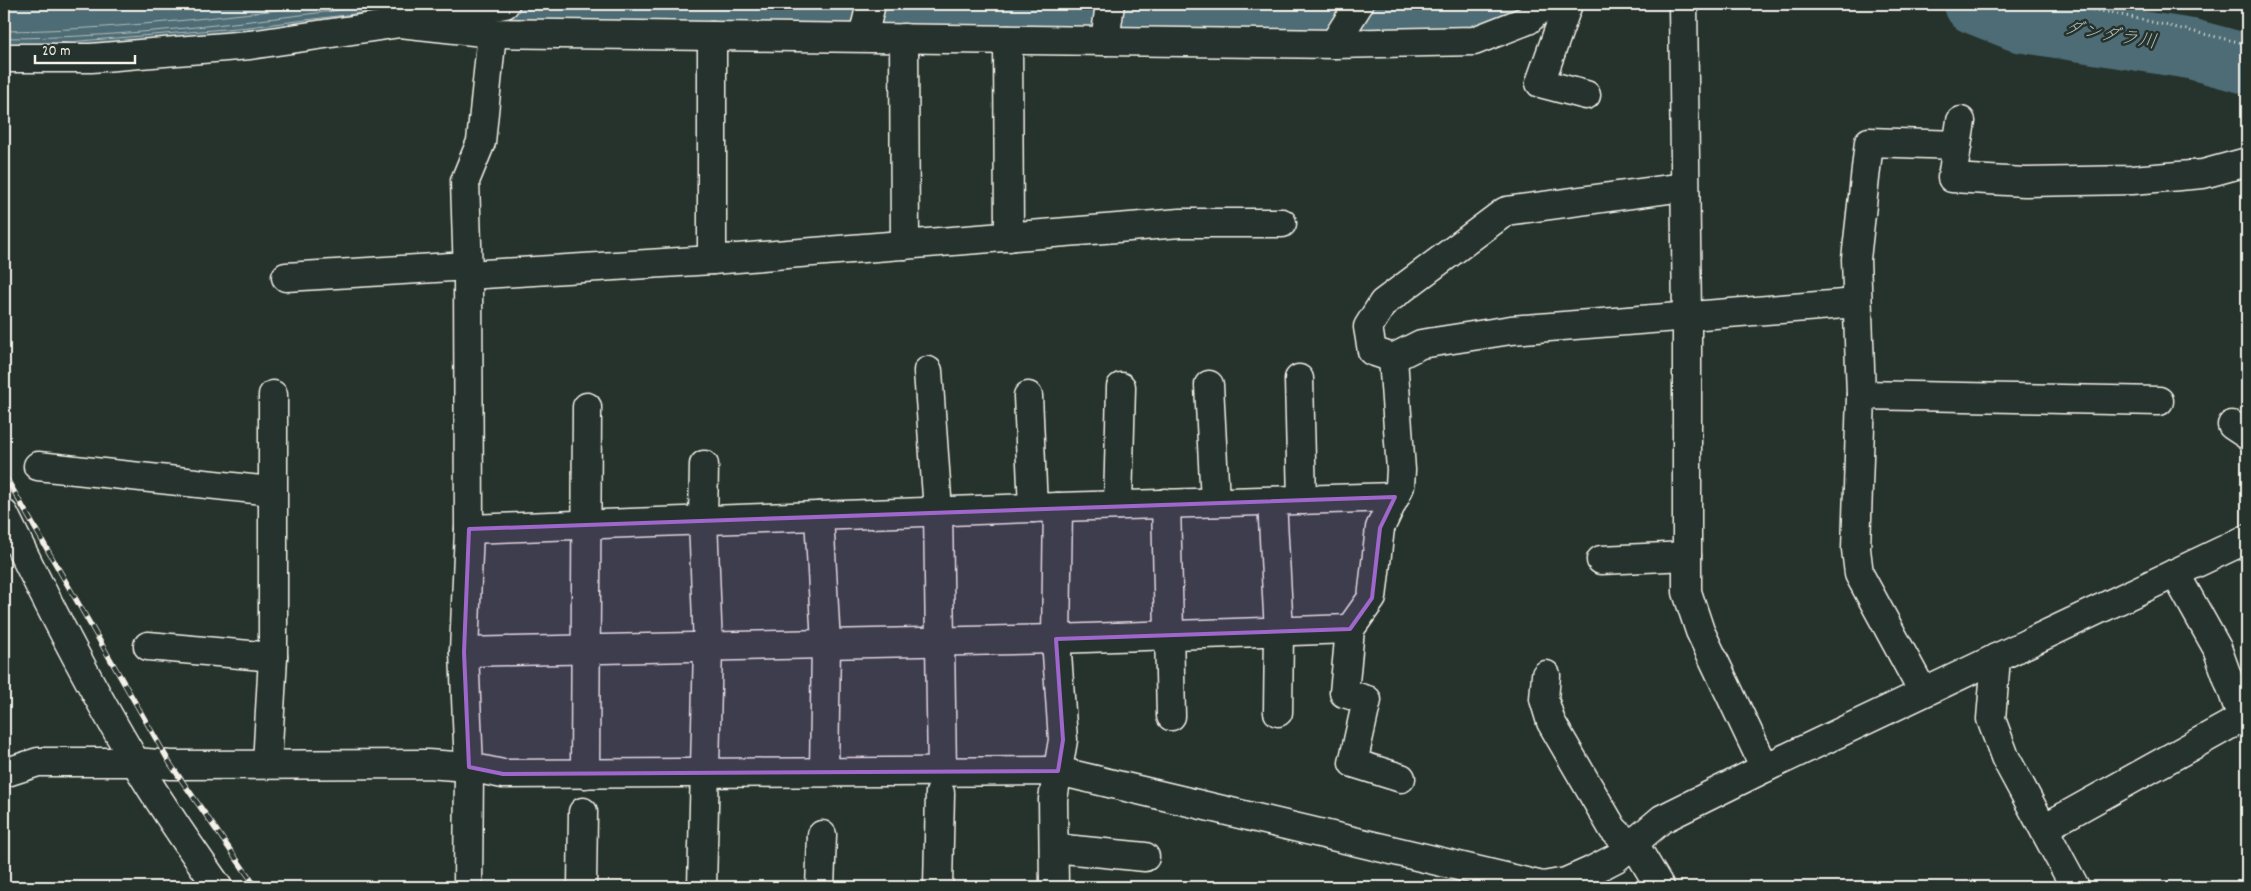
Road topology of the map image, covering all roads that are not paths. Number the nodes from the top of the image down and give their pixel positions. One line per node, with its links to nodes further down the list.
1 (506, 4): 7 (street)
2 (1359, 4): 13 (street)
3 (1545, 4): 13 (street)
4 (1568, 4): 15 (street)
5 (1683, 4): 17 (street)
6 (866, 22): 10 (street); 11 (street)
7 (400, 23): 9 (street); 14 (street)
8 (1107, 24): 12 (street); 13 (street)
9 (492, 33): 10 (street); 22 (street)
10 (712, 36): 21 (street)
11 (904, 38): 12 (street); 20 (street)
12 (1008, 40): 19 (street)
13 (1334, 44)
14 (4, 58)
15 (1586, 95)
16 (2247, 162): 24 (street)
17 (1684, 187): 25 (street); 26 (street)
18 (1282, 223): 19 (street)
19 (1009, 237): 20 (street)
20 (905, 245): 21 (street)
21 (712, 260): 22 (street)
22 (468, 270): 23 (street); 51 (street)
23 (286, 277)
24 (1856, 303): 25 (street); 32 (street)
25 (1687, 317): 26 (street); 53 (street)
26 (1393, 358): 39 (street)
27 (928, 371): 46 (street)
28 (1299, 379): 40 (street)
29 (1209, 385): 42 (street)
30 (1121, 387): 44 (street)
31 (273, 395): 38 (street)
32 (1861, 395): 34 (street); 69 (street)
33 (1028, 396): 45 (street)
34 (2160, 401)
35 (587, 407): 50 (street)
36 (704, 465): 49 (street)
37 (38, 466): 38 (street)
38 (271, 491): 66 (street)
39 (1395, 497): 40 (street); 56 (street)
40 (1302, 500): 41 (street)
41 (1272, 501): 42 (street); 57 (street)
42 (1215, 502): 43 (street)
43 (1166, 503): 44 (street); 58 (street)
44 (1118, 505): 45 (street)
45 (1045, 507): 46 (street); 59 (street)
46 (938, 511): 48 (street); 60 (street)
47 (4, 514): 72 (street)
48 (820, 516): 49 (street); 61 (street)
49 (703, 520): 50 (street); 63 (street)
50 (587, 524): 51 (street); 64 (street)
51 (468, 529): 65 (street)
52 (2247, 539): 55 (street)
53 (1687, 556): 54 (street); 75 (street)
54 (1601, 560)
55 (2175, 573): 67 (street); 84 (street)
56 (1350, 630): 57 (street); 81 (street)
57 (1279, 632): 58 (street); 70 (street)
58 (1170, 636): 59 (street); 71 (street)
59 (1056, 639): 60 (street); 76 (street)
60 (939, 642): 61 (street); 82 (street)
61 (826, 644): 63 (street); 77 (street)
62 (148, 646): 66 (street)
63 (708, 647): 64 (street); 79 (street)
64 (586, 649): 65 (street); 80 (street)
65 (464, 652): 74 (street)
66 (272, 657): 73 (street)
67 (1996, 658): 69 (street); 84 (street)
68 (1546, 675): 86 (street)
69 (1923, 692): 75 (street)
70 (1278, 712)
71 (1171, 716)
72 (135, 762): 73 (street); 78 (street); 89 (street)
73 (267, 764): 74 (street)
74 (469, 767): 80 (street); 90 (street)
75 (1764, 768): 86 (street)
76 (1058, 771): 82 (street); 86 (street); 87 (street)
77 (824, 772): 79 (street); 82 (street)
78 (4, 773)
79 (706, 773): 80 (street); 92 (street)
80 (585, 774)
81 (1401, 778)
82 (941, 782): 94 (street)
83 (583, 812): 91 (street)
84 (2044, 828): 97 (street)
85 (822, 835): 93 (street)
86 (1633, 842): 96 (street)
87 (1054, 848): 88 (street); 95 (street)
88 (1145, 857)
89 (218, 887)
90 (468, 887)
91 (582, 887)
92 (702, 887)
93 (820, 887)
94 (938, 887)
95 (1054, 887)
96 (1660, 887)
97 (2075, 887)

